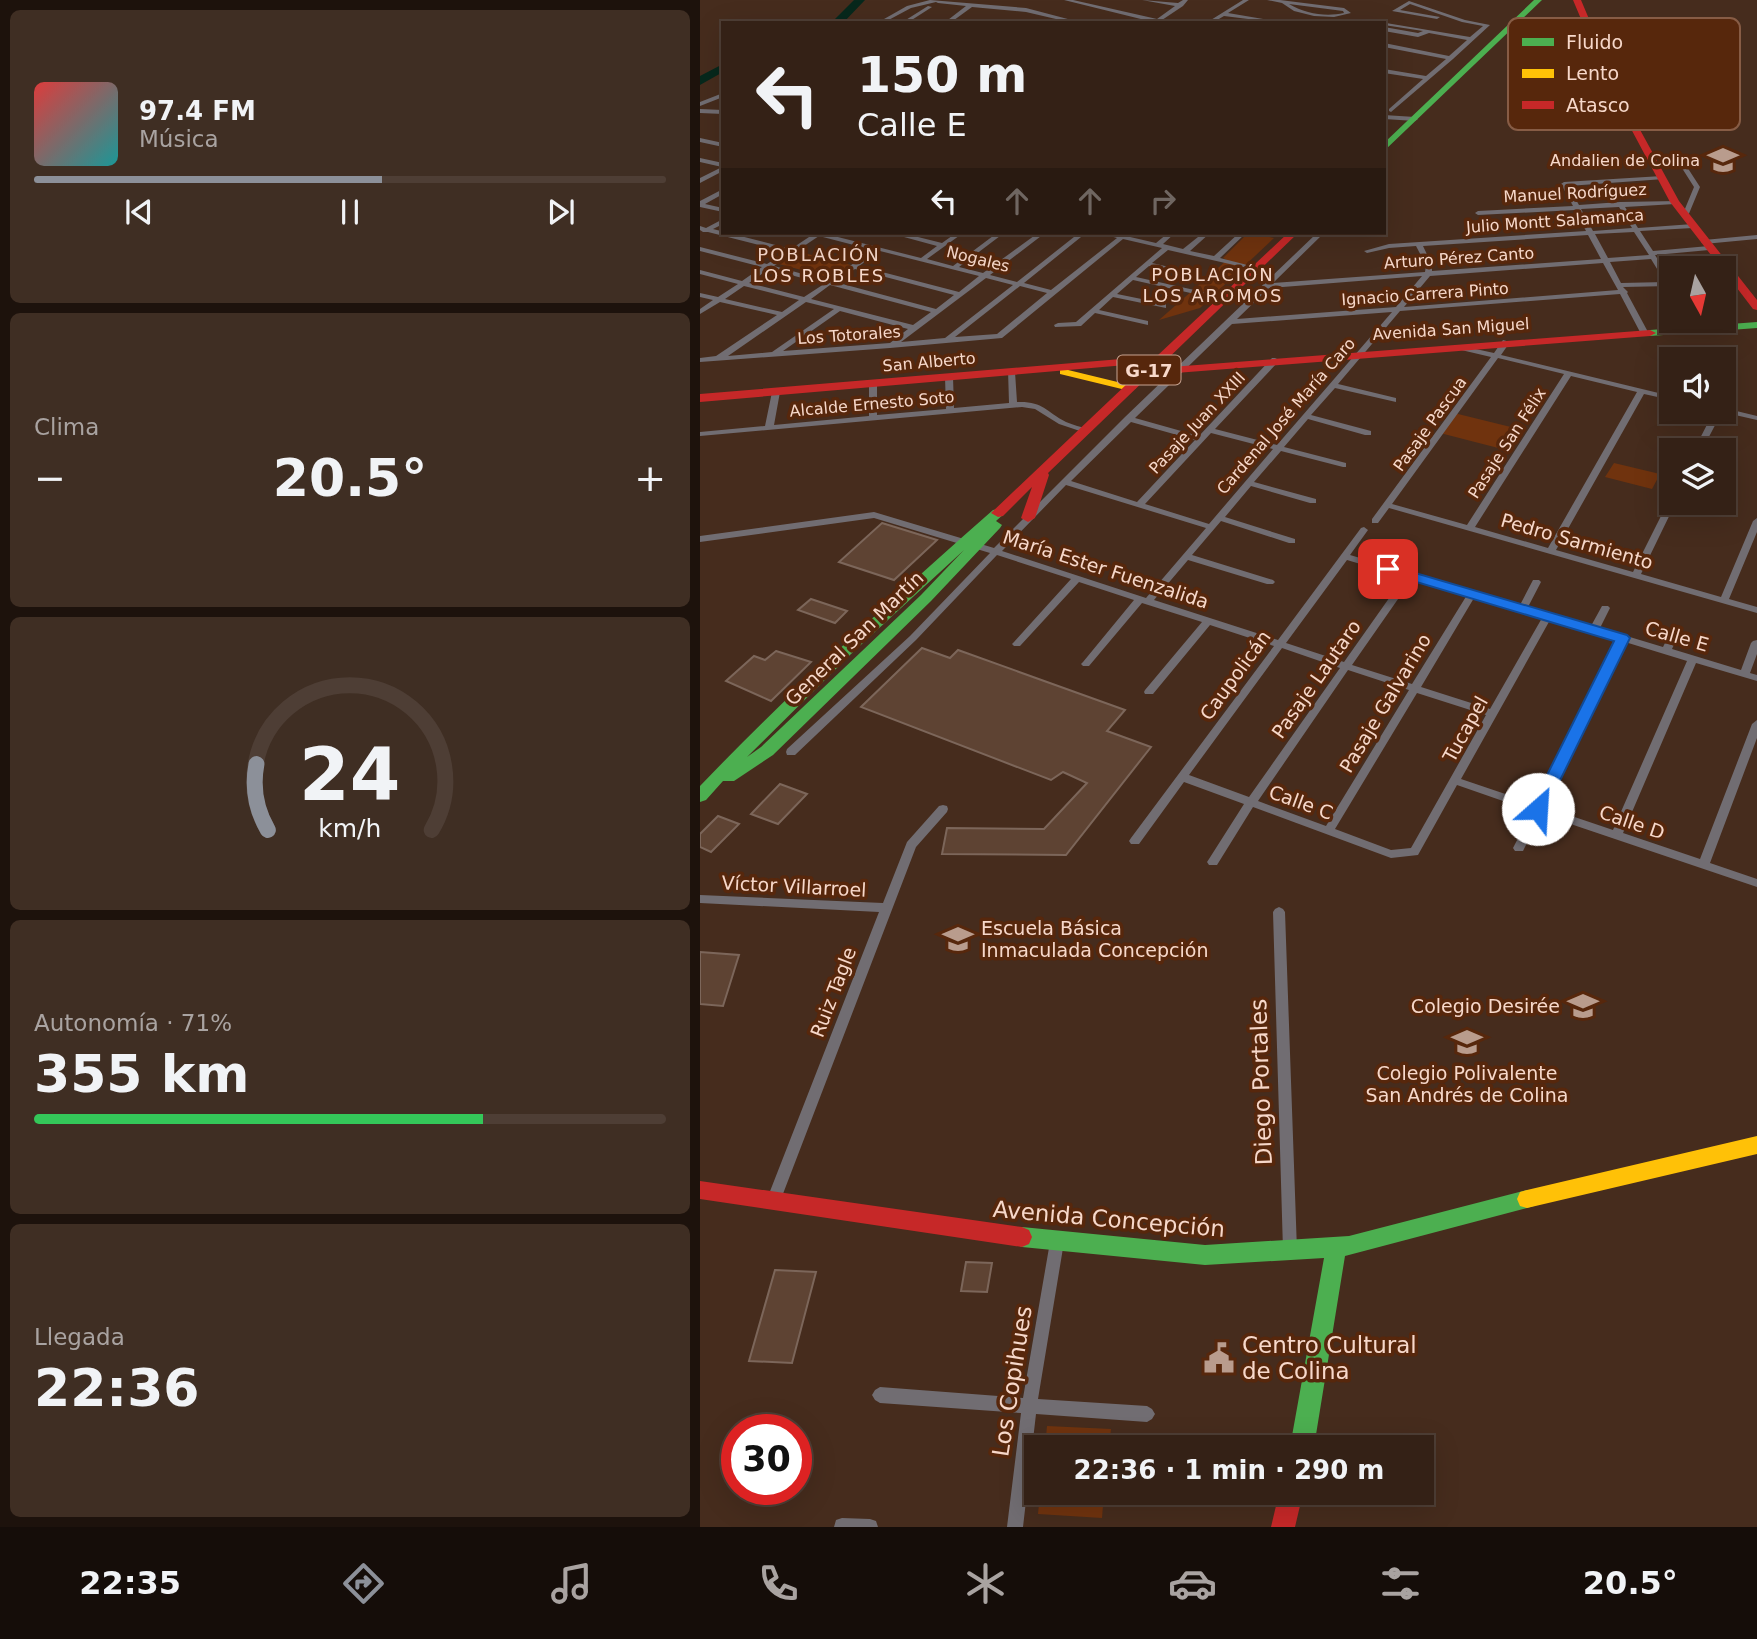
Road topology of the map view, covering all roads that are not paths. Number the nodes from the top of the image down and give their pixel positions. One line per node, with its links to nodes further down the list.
1 (1066, 0): 25 (street)
2 (1144, 0): 13 (street)
3 (1186, 0): 13 (street)
4 (1229, 0): 15 (street)
5 (1247, 0): 15 (street)
6 (1269, 0): 11 (street)
7 (1529, 0): 16 (main road)
8 (1538, 0): 18 (main road)
9 (1577, 0): 19 (main road)
10 (939, 1): 12 (street); 14 (street); 20 (street)
11 (1284, 2): 11 (street)
12 (971, 5): 23 (street); 24 (street)
13 (1181, 5): 25 (street)
14 (925, 10): 21 (street); 22 (street)
15 (1223, 14): 26 (street); 27 (street)
16 (1508, 18)
17 (1508, 18): 47 (main road)
18 (1516, 18)
19 (1585, 18)
20 (883, 21)
21 (893, 21)
22 (906, 21)
23 (949, 21)
24 (1073, 21)
25 (1157, 21)
26 (1211, 21)
27 (1260, 21)
28 (1464, 21): 28 (street); 33 (street)
29 (1386, 24): 32 (street)
30 (1508, 24): 47 (main road)
31 (1386, 29): 32 (street)
32 (1429, 31): 33 (street)
33 (1472, 39): 37 (street)
34 (1386, 45): 35 (street)
35 (1403, 49): 36 (street); 37 (street)
36 (1386, 52)
37 (1451, 58): 39 (street)
38 (1386, 71): 39 (street)
39 (1426, 78): 47 (street)
40 (721, 92): 42 (street)
41 (721, 93): 43 (street)
42 (700, 97)
43 (700, 105): 44 (street)
44 (721, 107)
45 (700, 111): 46 (street)
46 (721, 112)
47 (1394, 116): 50 (main road)
48 (1636, 130): 56 (main road)
49 (700, 140): 51 (street)
50 (1386, 142)
51 (721, 145)
52 (1676, 154): 65 (street)
53 (700, 160): 54 (street)
54 (721, 166)
55 (721, 168): 57 (street)
56 (1662, 178): 59 (main road); 62 (street)
57 (701, 180)
58 (721, 192): 60 (street)
59 (1675, 202): 61 (street, Manuel Rodríguez); 65 (main road)
60 (700, 204): 63 (street)
61 (1620, 204): 62 (street, Manuel Rodríguez); 67 (street)
62 (1579, 206): 64 (street, Manuel Rodríguez); 69 (street)
63 (721, 209)
64 (1478, 213)
65 (1689, 221): 67 (street, Julio Montt Salamanca); 88 (main road)
66 (721, 222): 68 (street)
67 (1636, 230): 69 (street, Julio Montt Salamanca); 95 (street)
68 (702, 231): 92 (street)
69 (1593, 233): 87 (street, Julio Montt Salamanca); 98 (street)
70 (814, 235): 92 (street)
71 (825, 235): 91 (street, Nogales)
72 (903, 235): 85 (street)
73 (957, 235): 85 (street)
74 (998, 235): 103 (street)
75 (1039, 235): 107 (street)
76 (1080, 235): 112 (street)
77 (1114, 235): 83 (street)
78 (1170, 235): 86 (street)
79 (1205, 235): 93 (street)
80 (1241, 235): 96 (street)
81 (1291, 235): 104 (main road, General San Martín / G-17)
82 (1319, 235): 114 (street)
83 (1122, 237): 86 (street); 116 (street)
84 (1757, 237): 88 (street, Arturo Pérez Canto)
85 (942, 245): 97 (street)
86 (1157, 245): 89 (street)
87 (1419, 245): 94 (street, Julio Montt Salamanca); 106 (street)
88 (1707, 245): 95 (street, Arturo Pérez Canto); 124 (main road)
89 (1167, 247): 93 (street); 99 (street)
90 (700, 249): 102 (street)
91 (879, 249): 97 (street, Nogales); 100 (street)
92 (790, 251): 102 (street)
93 (1185, 251): 96 (street)
94 (1367, 251)
95 (1652, 255): 98 (street, Arturo Pérez Canto); 101 (street)
96 (1216, 258): 104 (street)
97 (922, 260): 103 (street, Nogales)
98 (1607, 261): 106 (street, Arturo Pérez Canto); 115 (street)
99 (1147, 264): 108 (street); 109 (street)
100 (853, 266): 111 (street); 117 (street)
101 (1659, 266)
102 (766, 267): 110 (street); 111 (street)
103 (954, 268): 107 (street, Nogales)
104 (1256, 268): 122 (main road, General San Martín / G-17)
105 (700, 272): 110 (street)
106 (1428, 274): 114 (street, Arturo Pérez Canto); 126 (street, Cardenal José María Caro)
107 (984, 275): 112 (street, Nogales); 117 (street)
108 (1197, 275)
109 (1131, 278): 118 (street); 122 (street)
110 (741, 283): 120 (street); 121 (street)
111 (828, 283): 121 (street); 127 (street)
112 (1019, 284): 116 (street, Nogales); 137 (street)
113 (1659, 285): 115 (street, Ignacio Carrera Pinto)
114 (1266, 286): 131 (street)
115 (1622, 289): 126 (street, Ignacio Carrera Pinto); 136 (street)
116 (1054, 292): 137 (street, Los Totorales)
117 (960, 293): 127 (street)
118 (1112, 295): 123 (street); 128 (street)
119 (700, 297): 120 (street)
120 (717, 299): 129 (street); 130 (street)
121 (805, 299): 125 (street); 130 (street)
122 (1223, 299): 143 (main road, General San Martín / G-17)
123 (1163, 306)
124 (1757, 307)
125 (840, 308): 135 (street); 141 (street)
126 (1397, 310): 131 (street, Ignacio Carrera Pinto); 140 (street, Cardenal José María Caro)
127 (936, 311): 135 (street)
128 (1094, 311): 132 (street); 133 (street)
129 (700, 312)
130 (782, 314): 142 (street)
131 (1229, 322): 147 (street)
132 (1145, 323)
133 (1058, 325)
134 (1757, 325): 136 (main road, Avenida San Miguel)
135 (914, 328): 138 (street)
136 (1644, 332): 139 (main road, Avenida San Miguel)
137 (946, 341): 138 (street, Los Totorales)
138 (890, 346): 141 (street, Los Totorales)
139 (1502, 349): 140 (main road, Avenida San Miguel); 150 (street); 180 (street, Pasaje Pascua)
140 (1360, 354): 145 (main road, Avenida San Miguel); 153 (street, Cardenal José María Caro)
141 (772, 355): 142 (street, Los Totorales)
142 (717, 359): 144 (street, Los Totorales)
143 (1160, 359): 146 (main road, San Alberto); 149 (main road, General San Martín / G-17)
144 (700, 360)
145 (1275, 360): 147 (main road, Avenida San Miguel); 168 (street, Pasaje Juan XXIII)
146 (1048, 368): 148 (main road, San Alberto); 154 (main road)
147 (1181, 368): 149 (main road, Avenida San Miguel); 166 (street)
148 (1012, 372): 151 (main road, San Alberto); 160 (street)
149 (1147, 372): 154 (main road, General San Martín / G-17)
150 (1569, 373): 155 (street); 187 (street, Pasaje San Félix)
151 (949, 377): 152 (main road, San Alberto); 161 (street)
152 (873, 384): 156 (main road, San Alberto); 164 (street)
153 (1333, 385): 159 (street); 163 (street, Cardenal José María Caro)
154 (1130, 388): 169 (main road, General San Martín / G-17)
155 (1642, 391): 157 (street); 192 (street)
156 (776, 392): 158 (main road, San Alberto); 167 (street)
157 (1659, 395)
158 (700, 398)
159 (1393, 400)
160 (1013, 405): 161 (street, Alcalde Ernesto Soto); 169 (street, Alcalde Ernesto Soto)
161 (950, 411): 164 (street, Alcalde Ernesto Soto)
162 (1736, 413): 165 (street)
163 (1306, 416): 170 (street); 173 (street, Cardenal José María Caro)
164 (873, 418): 167 (street, Alcalde Ernesto Soto)
165 (1757, 418)
166 (1128, 419): 172 (street); 176 (street)
167 (769, 428): 171 (street, Alcalde Ernesto Soto)
168 (1210, 430): 172 (street, Pasaje Juan XXIII); 173 (street)
169 (1086, 431): 175 (main road, General San Martín / G-17)
170 (1368, 433)
171 (700, 434)
172 (1200, 439): 179 (street, Pasaje Juan XXIII)
173 (1279, 449): 174 (street); 177 (street, Cardenal José María Caro)
174 (1343, 465)
175 (1046, 469): 182 (main road); 191 (main road, General San Martín / G-17)
176 (1065, 482): 179 (street); 182 (street)
177 (1249, 483): 178 (street); 183 (street, Cardenal José María Caro)
178 (1313, 501)
179 (1139, 505): 186 (street)
180 (1387, 505): 184 (street, Pasaje Pascua); 187 (street, Pedro Sarmiento)
181 (1666, 515): 197 (street)
182 (1028, 518): 193 (street)
183 (1219, 518): 186 (street, Cardenal José María Caro); 190 (street)
184 (1375, 521)
185 (1757, 521): 203 (street)
186 (1211, 527): 194 (street, Cardenal José María Caro)
187 (1469, 528): 192 (street, Pedro Sarmiento)
188 (1364, 530): 195 (street, Caupolicán)
189 (700, 539): 191 (street, María Ester Fuenzalida)
190 (1292, 541)
191 (971, 544): 193 (street, María Ester Fuenzalida); 223 (main road, General San Martín / G-17); 224 (main road, General San Martín / G-17)
192 (1550, 551): 197 (street, Pedro Sarmiento)
193 (994, 552): 198 (street, María Ester Fuenzalida); 226 (street)
194 (1186, 556): 199 (street); 202 (street, Cardenal José María Caro)
195 (1345, 556): 196 (street, Calle E); 214 (street, Caupolicán)
196 (1410, 575): 201 (street, Calle E); 218 (street, Pasaje Lautaro)
197 (1636, 576): 203 (street, Pedro Sarmiento)
198 (1077, 579): 202 (street, María Ester Fuenzalida); 213 (street)
199 (1270, 582)
200 (1536, 582): 205 (street)
201 (1472, 594): 205 (street, Calle E); 221 (street, Pasaje Galvarino)
202 (1144, 600): 208 (street, María Ester Fuenzalida); 217 (street, Cardenal José María Caro)
203 (1724, 601): 206 (street, Pedro Sarmiento)
204 (1605, 608): 210 (street)
205 (1523, 609): 207 (street, Calle E)
206 (1757, 610)
207 (1548, 616): 210 (street, Calle E); 225 (street, Tucapel)
208 (1208, 621): 214 (street, María Ester Fuenzalida); 222 (street)
209 (1676, 629): 215 (street)
210 (1594, 630): 211 (street, Calle E)
211 (1622, 638): 215 (street, Calle E); 234 (street)
212 (1756, 643): 219 (street)
213 (1017, 644)
214 (1279, 645): 218 (street, María Ester Fuenzalida); 229 (street, Caupolicán)
215 (1666, 651): 216 (street, Calle E)
216 (1693, 659): 219 (street, Calle E); 236 (street)
217 (1086, 664)
218 (1346, 667): 221 (street, María Ester Fuenzalida); 232 (street, Pasaje Lautaro)
219 (1745, 674): 220 (street, Calle E)
220 (1757, 678)
221 (1415, 689): 225 (street, María Ester Fuenzalida); 235 (street, Pasaje Galvarino)
222 (1149, 692)
223 (793, 704): 224 (street); 231 (main road, General San Martín / G-17)
224 (809, 709): 226 (street); 231 (main road, General San Martín / G-17)
225 (1493, 714): 230 (street, Tucapel)
226 (828, 717): 228 (street)
227 (1757, 723): 241 (street)
228 (791, 752)
229 (1182, 777): 232 (street, Calle C); 237 (street, Caupolicán)
230 (1456, 781): 234 (street, Calle D); 239 (street, Tucapel)
231 (701, 795)
232 (1251, 802): 235 (street, Calle C); 240 (street, Pasaje Lautaro)
233 (943, 809): 244 (street, Ruiz Tagle)
234 (1538, 809): 236 (street, Calle D); 238 (street)
235 (1328, 831): 239 (street, Calle C)
236 (1616, 836): 241 (street, Calle D)
237 (1135, 841)
238 (1519, 848)
239 (1409, 854)
240 (1213, 862)
241 (1704, 865): 242 (street, Calle D)
242 (1757, 883)
243 (700, 899): 244 (street, Víctor Villarroel)
244 (886, 908): 248 (street, Ruiz Tagle)
245 (1279, 912): 251 (street, Diego Portales)
246 (1757, 1145): 250 (main road, Avenida Concepción)
247 (700, 1190): 248 (main road, Avenida Concepción)
248 (774, 1199): 249 (main road, Avenida Concepción)
249 (1057, 1242): 251 (main road, Avenida Concepción); 253 (street, Los Copihues)
250 (1336, 1248): 251 (main road, Avenida Concepción); 255 (main road)
251 (1290, 1250)
252 (880, 1395): 253 (street)
253 (1029, 1406): 254 (street); 259 (street, Los Copihues)
254 (1147, 1414)
255 (1305, 1435)
256 (1289, 1505): 260 (main road)
257 (842, 1526): 258 (street)
258 (870, 1527)
259 (1016, 1527)
260 (1283, 1527)

